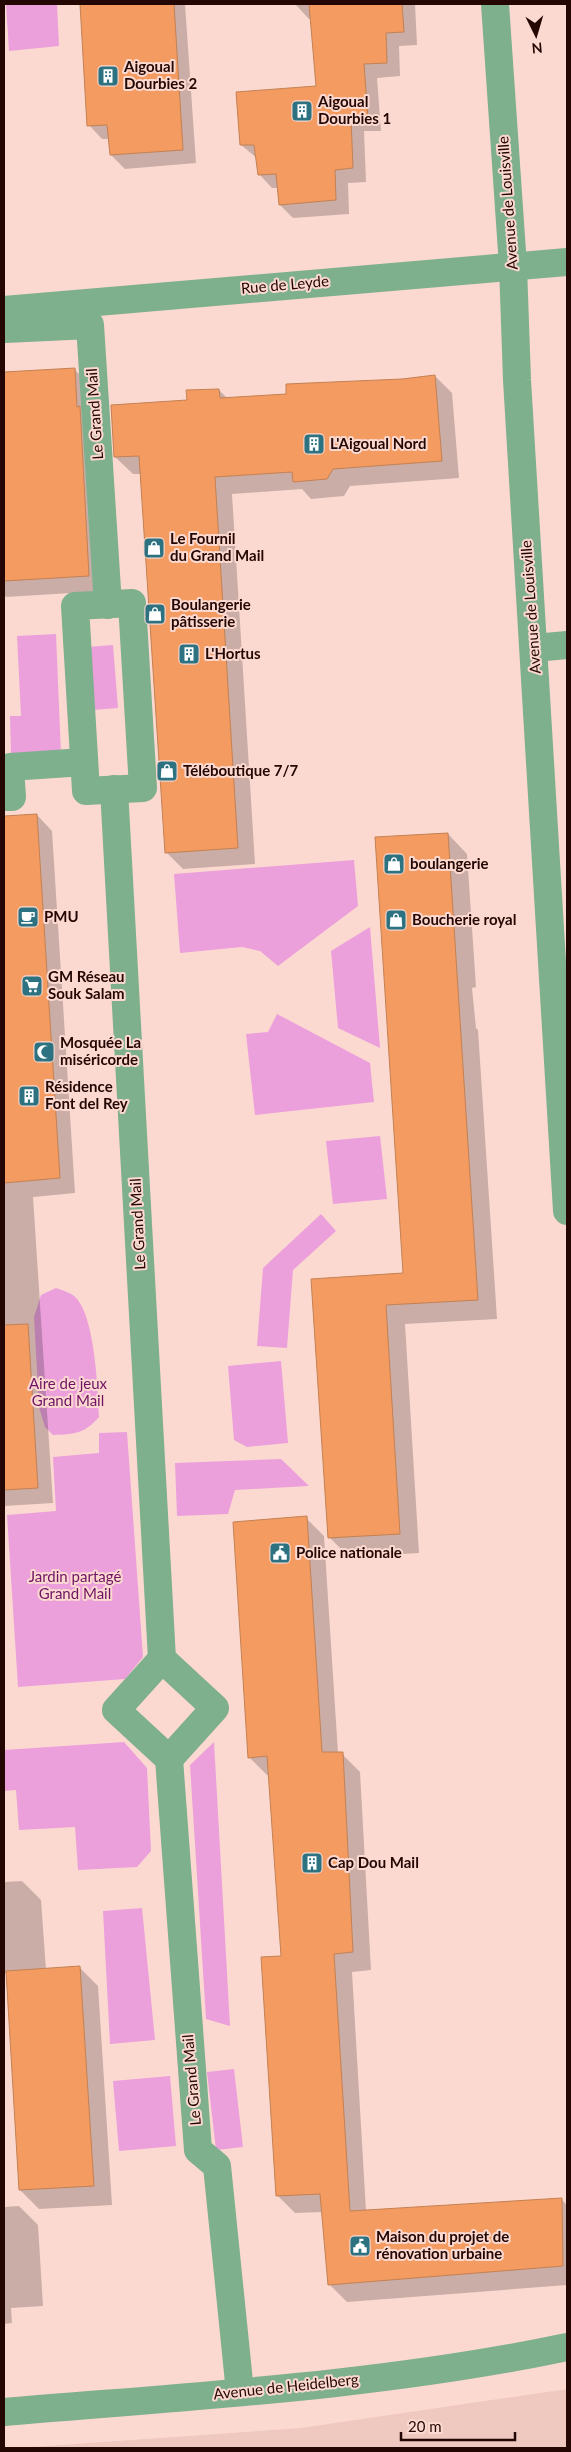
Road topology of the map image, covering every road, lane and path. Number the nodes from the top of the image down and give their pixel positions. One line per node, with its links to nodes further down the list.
1 (495, 4): 3 (street, Avenue de Louisville)
2 (567, 262): 3 (street, Rue de Leyde)
3 (513, 266): 4 (street, Rue de Leyde); 7 (street, Avenue de Louisville)
4 (4, 311): 5 (street, Le Grand Mail)
5 (108, 604): 8 (street); 9 (street)
6 (567, 645): 7 (street)
7 (534, 648): 11 (street, Avenue de Louisville)
8 (84, 762): 9 (street); 10 (street)
9 (114, 789): 12 (street, Le Grand Mail)
10 (4, 797)
11 (567, 1211)
12 (162, 1660): 13 (street); 13 (street)
13 (169, 1759): 15 (street, Le Grand Mail)
14 (567, 2347): 15 (street, Avenue de Heidelberg)
15 (240, 2392): 16 (street, Avenue de Heidelberg)
16 (4, 2412)

